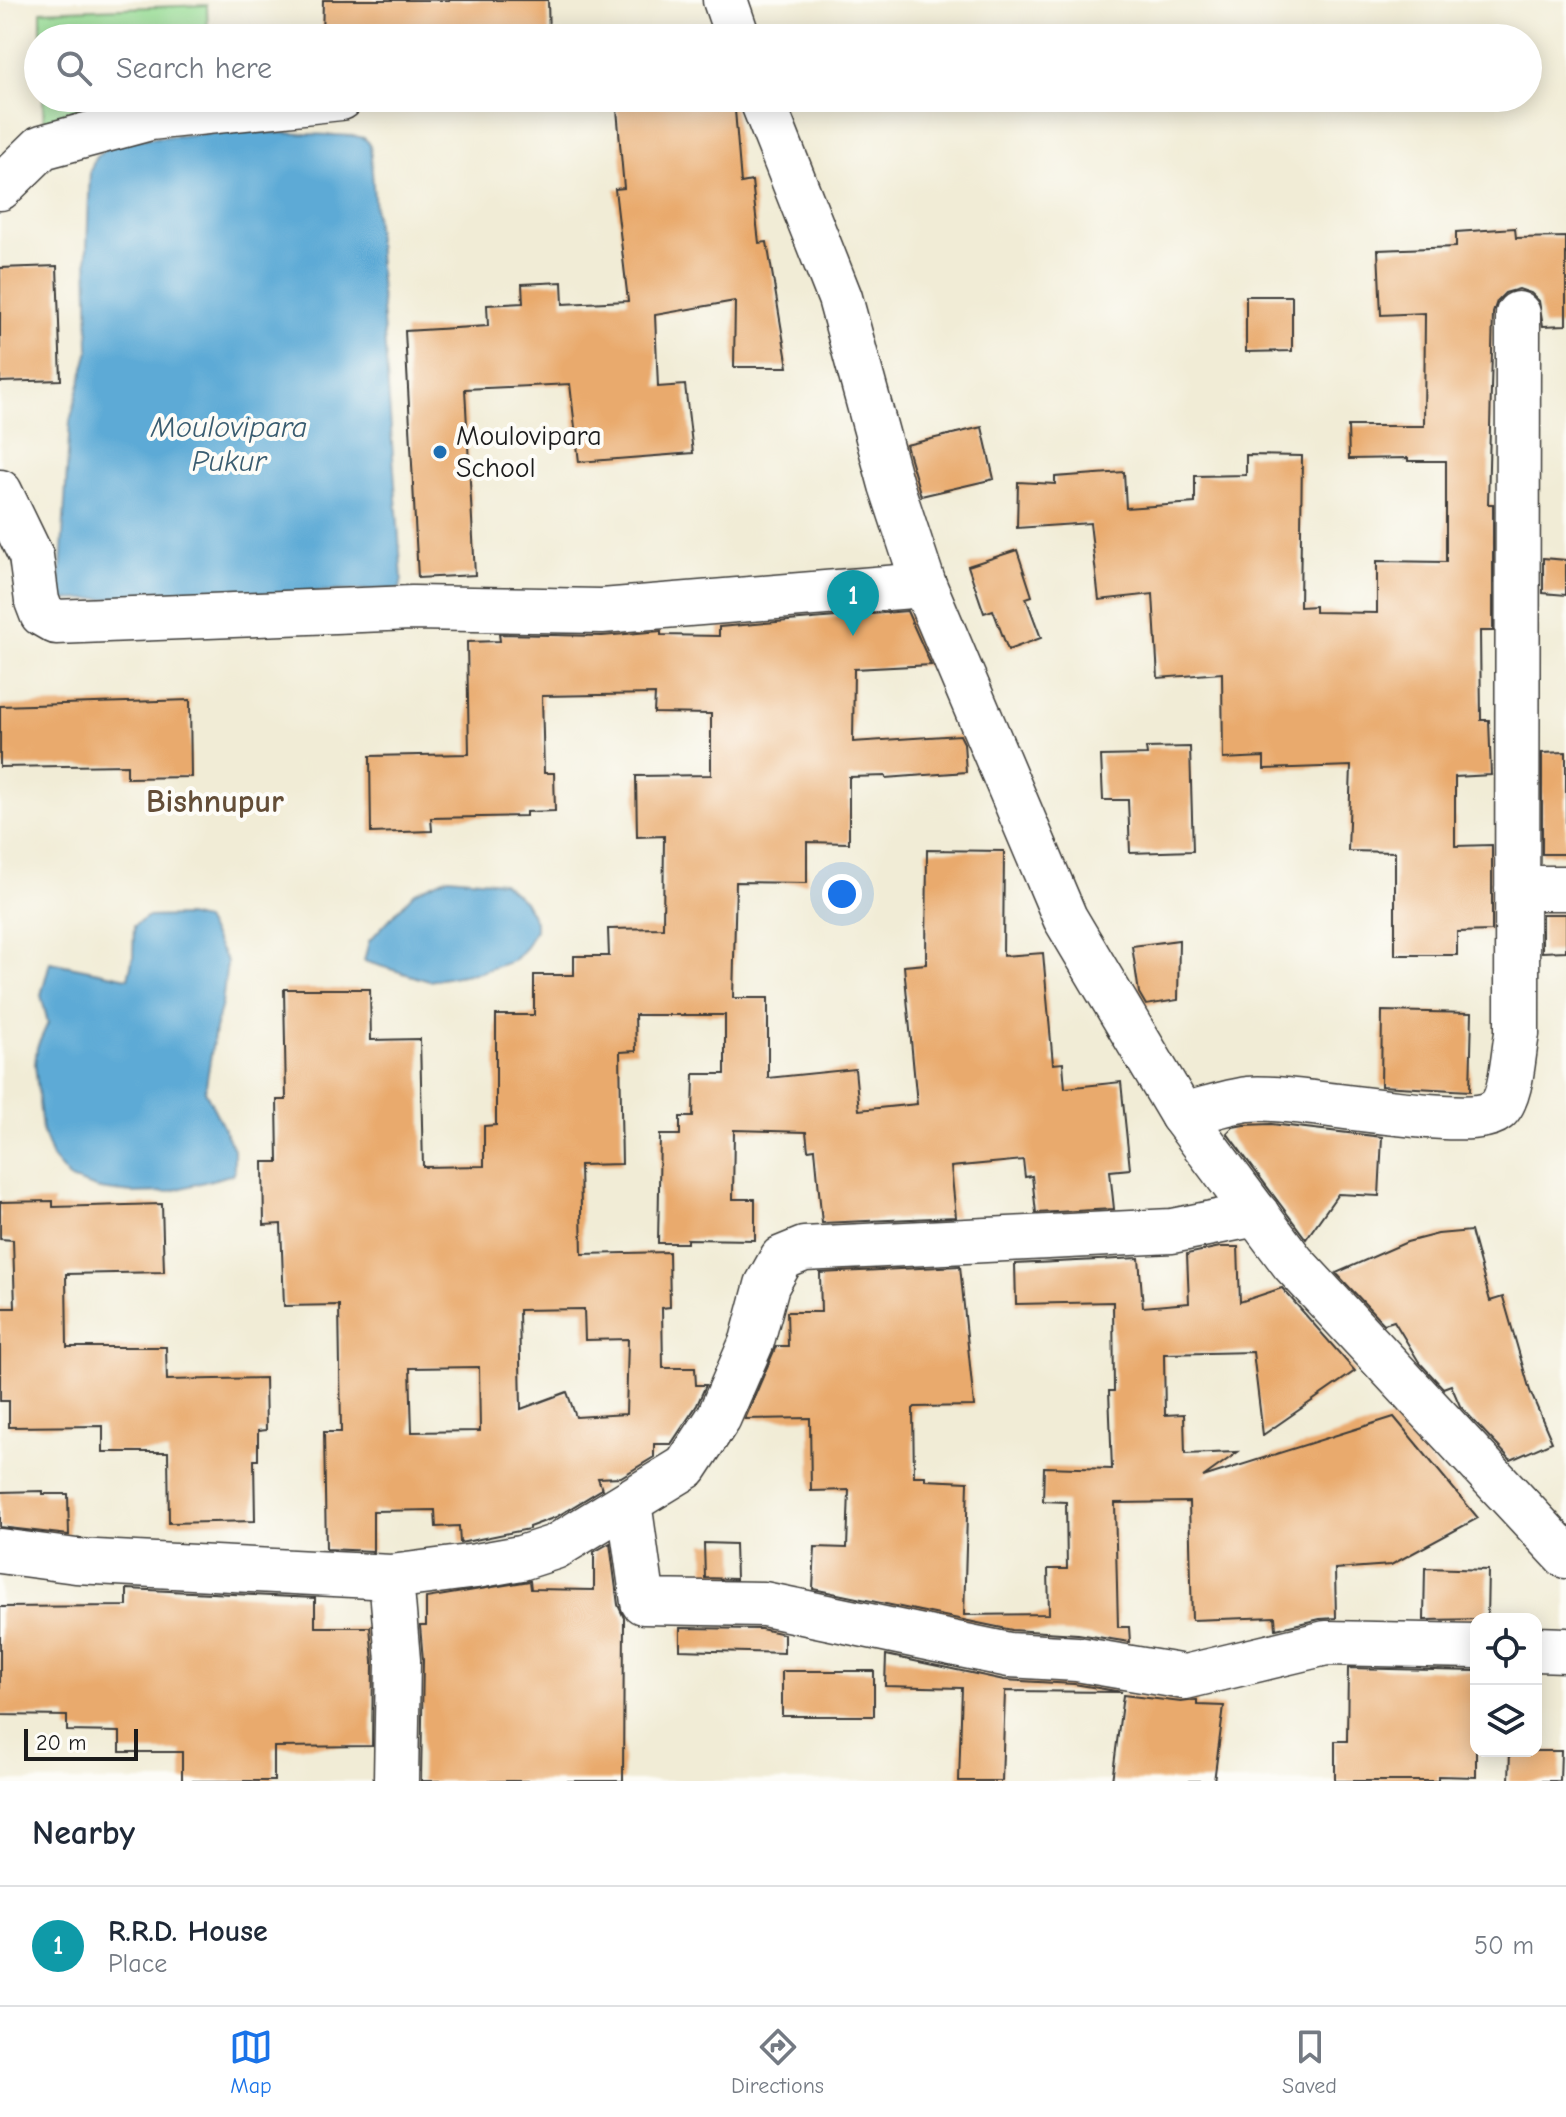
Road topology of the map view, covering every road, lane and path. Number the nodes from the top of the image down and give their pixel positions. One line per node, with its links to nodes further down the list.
1 (725, 0): 2 (street)
2 (733, 24)
3 (207, 112): 5 (street)
4 (767, 112): 8 (street)
5 (0, 188)
6 (1518, 314): 9 (street)
7 (0, 492): 8 (street)
8 (924, 585): 11 (street)
9 (1517, 888): 10 (street); 11 (street)
10 (1566, 888)
11 (1182, 1115): 12 (street)
12 (1257, 1214): 13 (street); 15 (street)
13 (629, 1502): 16 (street); 17 (street)
14 (0, 1551): 16 (street)
15 (1566, 1556)
16 (391, 1577): 20 (street)
17 (1470, 1646)
18 (1542, 1649): 19 (street)
19 (1566, 1650)
20 (396, 1781)

